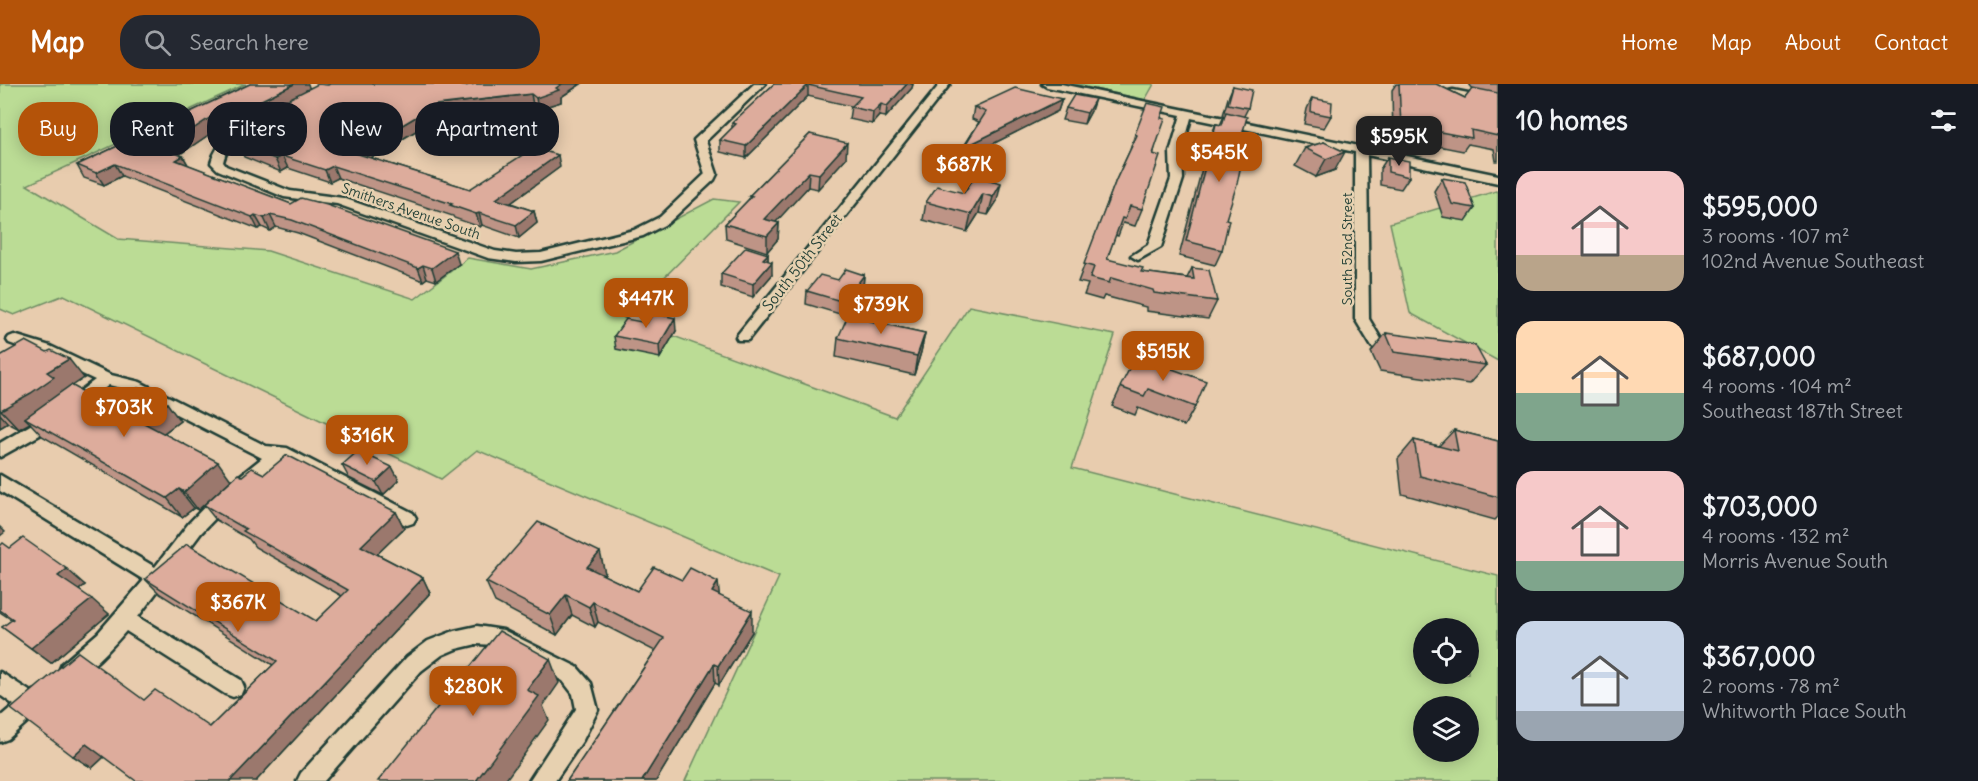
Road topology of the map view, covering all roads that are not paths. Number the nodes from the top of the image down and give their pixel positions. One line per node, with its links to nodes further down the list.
1 (760, 84): 8 (street, Smithers Avenue South)
2 (945, 84): 11 (street, South 50th Street)
3 (1047, 84): 6 (street)
4 (1453, 93): 5 (street)
5 (1498, 102)
6 (1187, 114): 7 (street); 10 (street)
7 (1361, 150): 9 (street); 13 (street, South 52nd Street)
8 (218, 156)
9 (1498, 179)
10 (1138, 256)
11 (743, 337)
12 (14, 340): 14 (street)
13 (1377, 344)
14 (106, 380): 15 (street); 16 (street)
15 (0, 451)
16 (281, 452): 18 (street); 19 (street)
17 (0, 482): 19 (street)
18 (407, 518)
19 (157, 578): 20 (street)
20 (123, 619): 22 (street); 23 (street)
21 (0, 682): 23 (street)
22 (233, 687)
23 (30, 704): 24 (street)
24 (0, 731)
25 (309, 781): 26 (street)
26 (541, 781)

